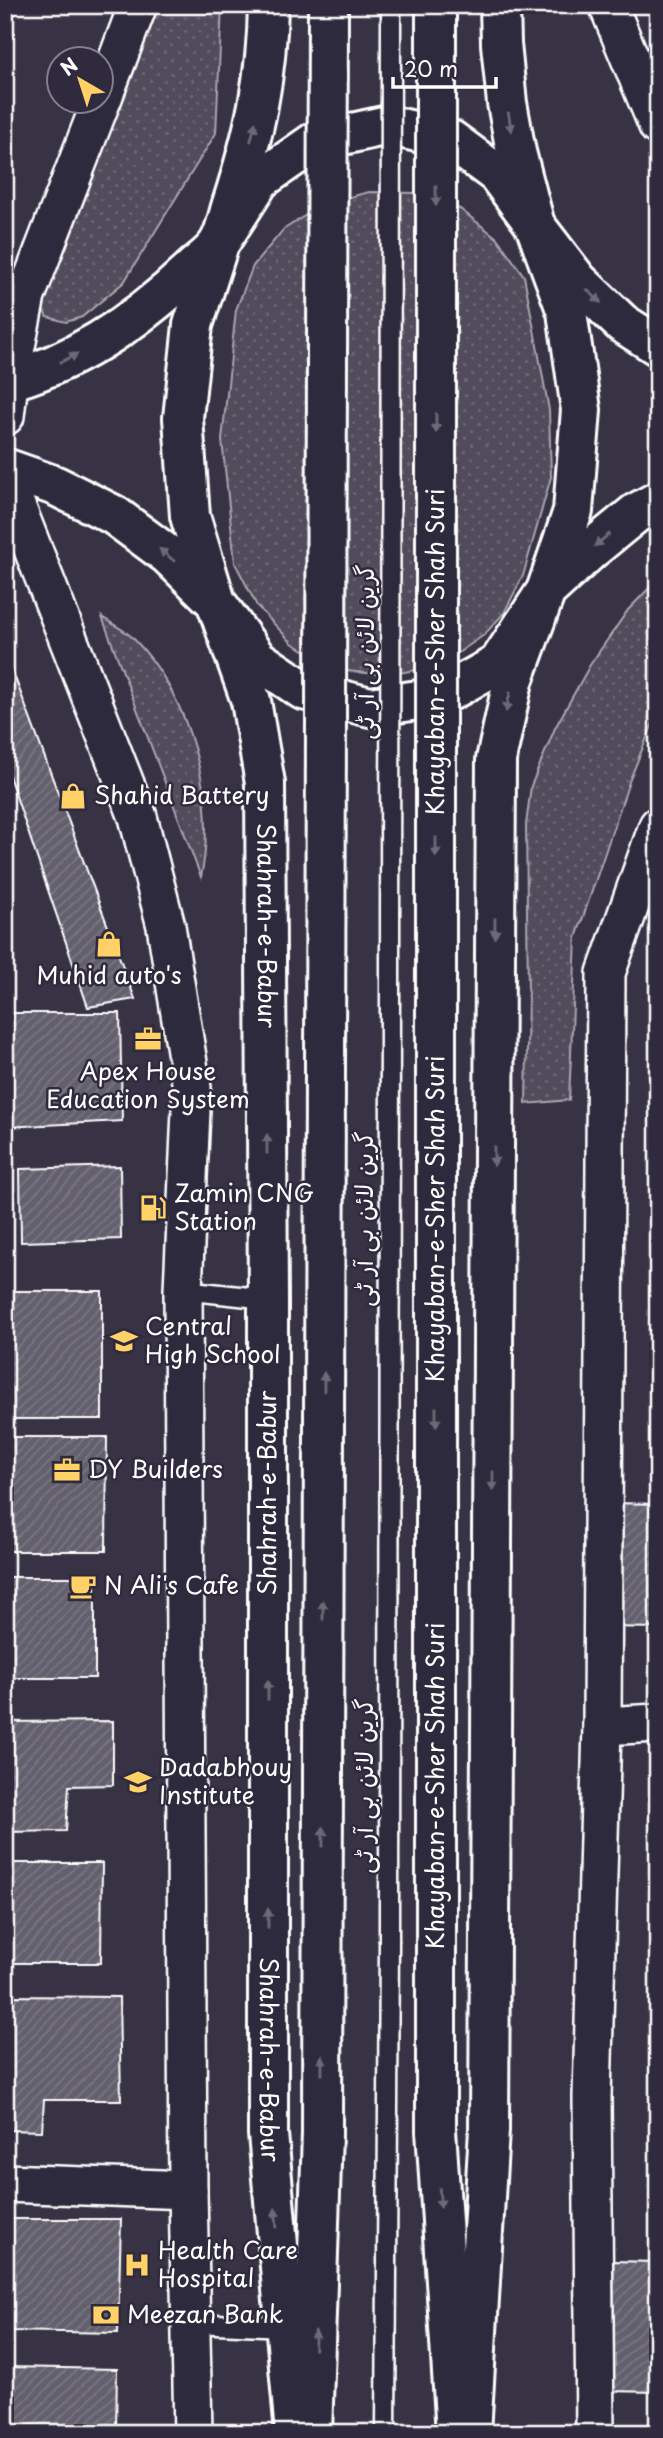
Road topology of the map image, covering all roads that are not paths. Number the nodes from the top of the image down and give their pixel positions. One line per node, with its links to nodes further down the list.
1 (138, 5): 8 (street)
2 (268, 5): 12 (main road, one-way to 2)
3 (328, 5): 31 (main road, one-way to 3, bridge)
4 (391, 5): 32 (lane, گرین لائن بی آر ٹی, bridge)
5 (436, 5): 33 (main road, Khayaban-e-Sher Shah Suri, one-way to 33, bridge)
6 (500, 5): 11 (main road, one-way to 11)
7 (608, 5): 10 (street)
8 (116, 62)
9 (95, 116): 14 (street)
10 (656, 116)
11 (535, 225): 12 (main road); 13 (main road, one-way to 13); 18 (main road)
12 (219, 244): 14 (main road, one-way to 12); 19 (main road)
13 (658, 346)
14 (6, 393)
15 (5, 468): 19 (main road, Shahrah-e-Babur, one-way to 15)
16 (5, 478): 21 (street)
17 (658, 501): 18 (main road, one-way to 18)
18 (546, 591): 19 (main road); 34 (main road, one-way to 34)
19 (216, 602): 22 (main road, Shahrah-e-Babur, one-way to 19)
20 (658, 826): 24 (street)
21 (183, 1290): 22 (lane); 26 (street)
22 (268, 1299): 28 (main road, Shahrah-e-Babur, one-way to 22)
23 (658, 1723): 24 (street)
24 (601, 1726): 35 (street)
25 (5, 2183): 26 (street)
26 (188, 2190): 27 (street)
27 (191, 2323): 28 (lane); 29 (street)
28 (285, 2327): 30 (main road, Shahrah-e-Babur)
29 (193, 2433)
30 (295, 2433)
31 (312, 2433)
32 (386, 2433)
33 (456, 2433)
34 (471, 2433)
35 (595, 2433)

